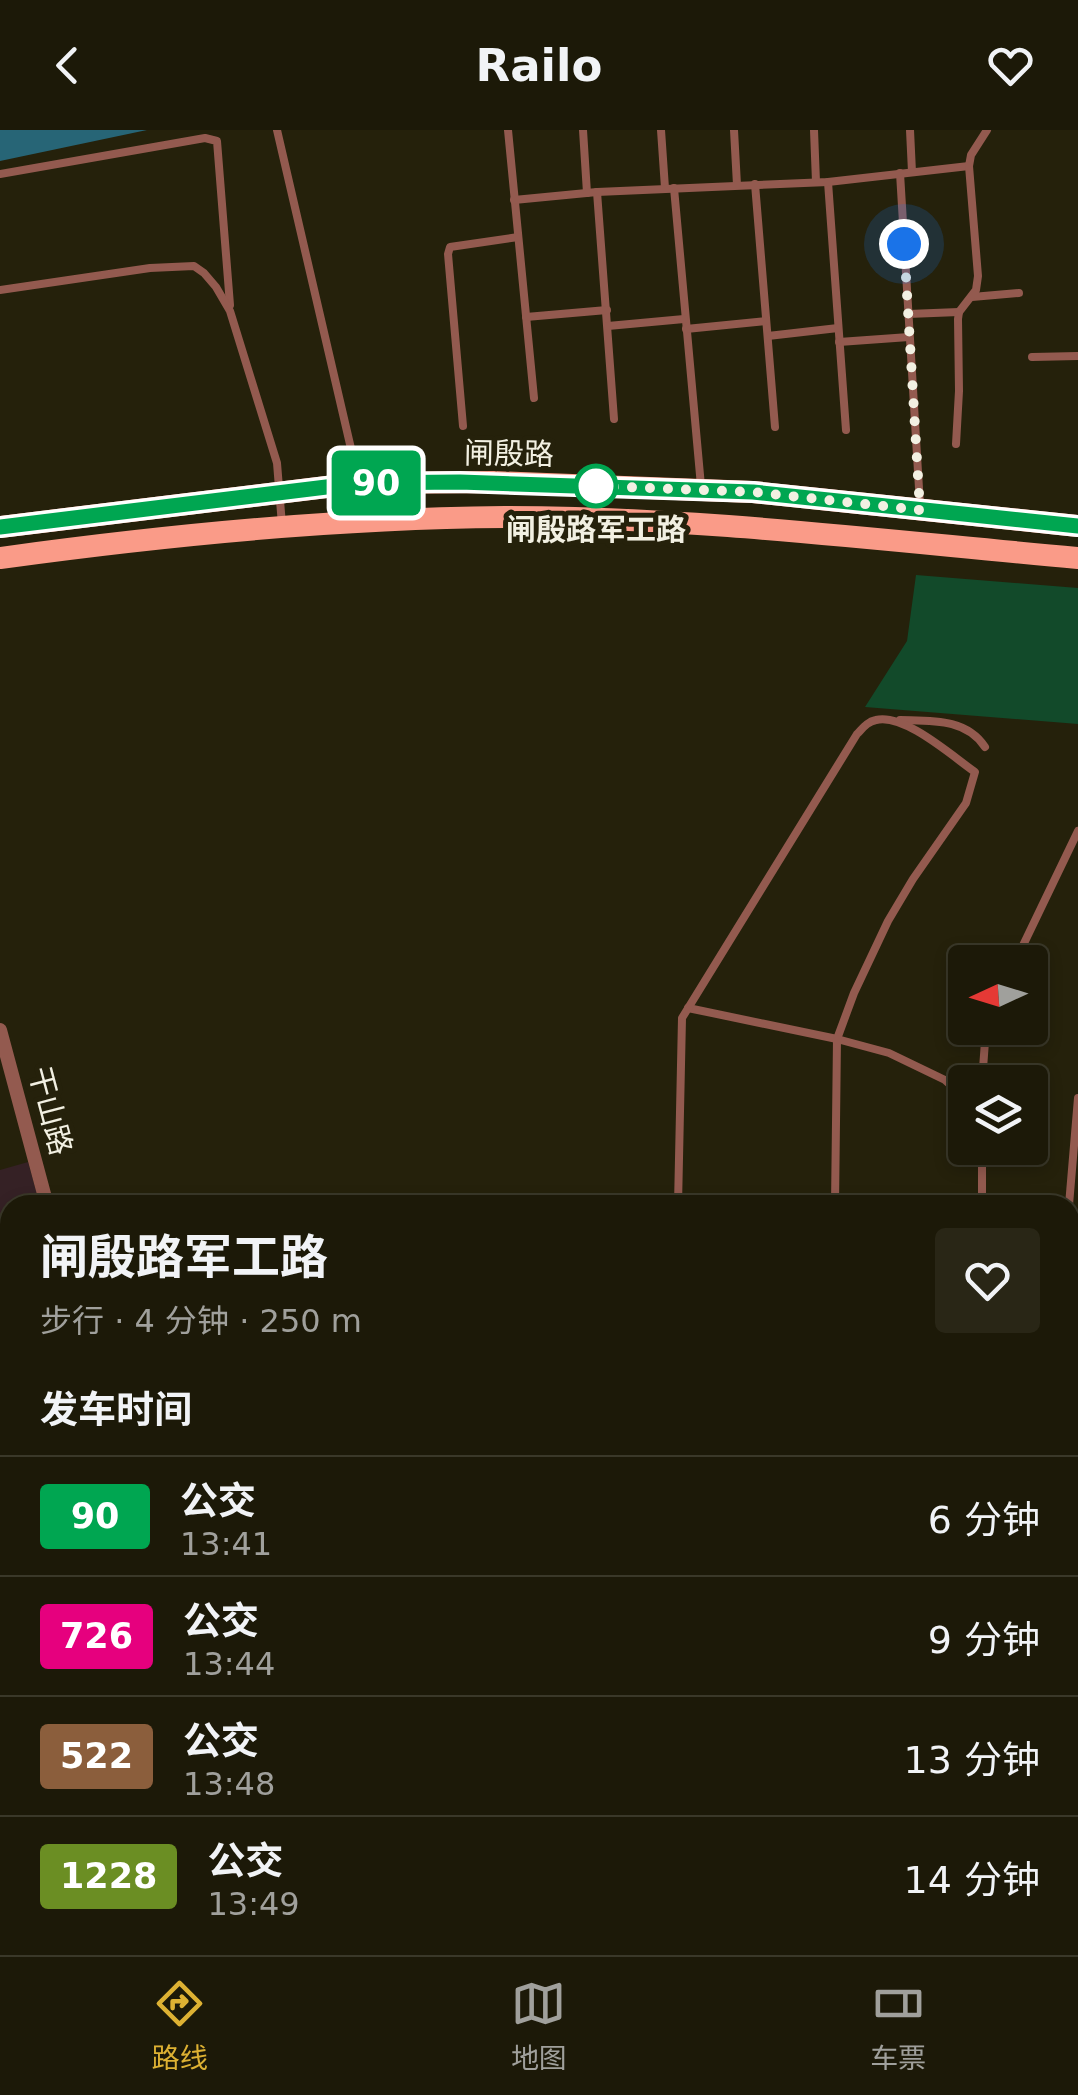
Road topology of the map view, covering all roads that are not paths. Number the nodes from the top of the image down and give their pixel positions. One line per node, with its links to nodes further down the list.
1 (277, 130): 44 (lane)
2 (508, 130): 19 (lane)
3 (583, 130): 18 (lane)
4 (661, 130): 17 (lane)
5 (734, 130): 15 (lane)
6 (814, 130): 13 (lane)
7 (910, 130): 10 (lane)
8 (987, 130): 9 (lane)
9 (969, 166): 10 (lane); 23 (lane)
10 (912, 172): 11 (lane)
11 (900, 173): 14 (lane); 27 (lane)
12 (0, 174): 25 (lane)
13 (816, 182): 14 (lane); 16 (lane)
14 (828, 182): 32 (lane)
15 (737, 184): 16 (lane); 17 (lane)
16 (754, 184): 29 (lane)
17 (669, 188): 18 (lane); 30 (lane)
18 (592, 193): 19 (lane); 24 (lane)
19 (514, 200): 20 (lane)
20 (518, 237): 28 (lane); 40 (lane)
21 (0, 290): 25 (lane)
22 (1019, 293): 23 (lane)
23 (972, 297): 26 (lane)
24 (607, 310): 28 (lane); 31 (lane)
25 (230, 311): 46 (lane)
26 (960, 312): 27 (lane); 43 (lane)
27 (908, 314): 34 (lane)
28 (526, 317): 38 (lane)
29 (766, 321): 30 (lane); 33 (lane)
30 (685, 324): 31 (lane); 45 (lane)
31 (608, 326): 39 (lane)
32 (838, 328): 33 (lane); 35 (lane)
33 (768, 336): 41 (lane)
34 (909, 337): 35 (lane); 47 (lane)
35 (839, 342): 42 (lane)
36 (1078, 356): 37 (lane)
37 (1032, 357)
38 (534, 398)
39 (614, 419)
40 (462, 426)
41 (776, 427)
42 (846, 430)
43 (956, 444)
44 (359, 483): 45 (main road, 闸殷路); 46 (main road, 闸殷路); 48 (lane)
45 (701, 490): 47 (main road, 闸殷路)
46 (281, 491): 50 (main road, 闸殷路); 51 (lane)
47 (920, 510): 49 (main road, 闸殷路)
48 (363, 522): 51 (main road); 53 (main road)
49 (1078, 526)
50 (0, 527)
51 (282, 527): 52 (main road)
52 (0, 558)
53 (1078, 558)
54 (885, 719): 55 (lane); 58 (lane); 60 (lane)
55 (985, 747)
56 (1078, 831): 57 (lane)
57 (1024, 945)
58 (688, 1008): 60 (lane); 65 (lane)
59 (0, 1030): 64 (street, 干山路)
60 (837, 1039): 61 (lane); 66 (lane)
61 (948, 1083)
62 (1078, 1098): 68 (lane)
63 (982, 1165): 67 (lane)
64 (44, 1195)
65 (678, 1195)
66 (835, 1195)
67 (982, 1195)
68 (1070, 1195)

